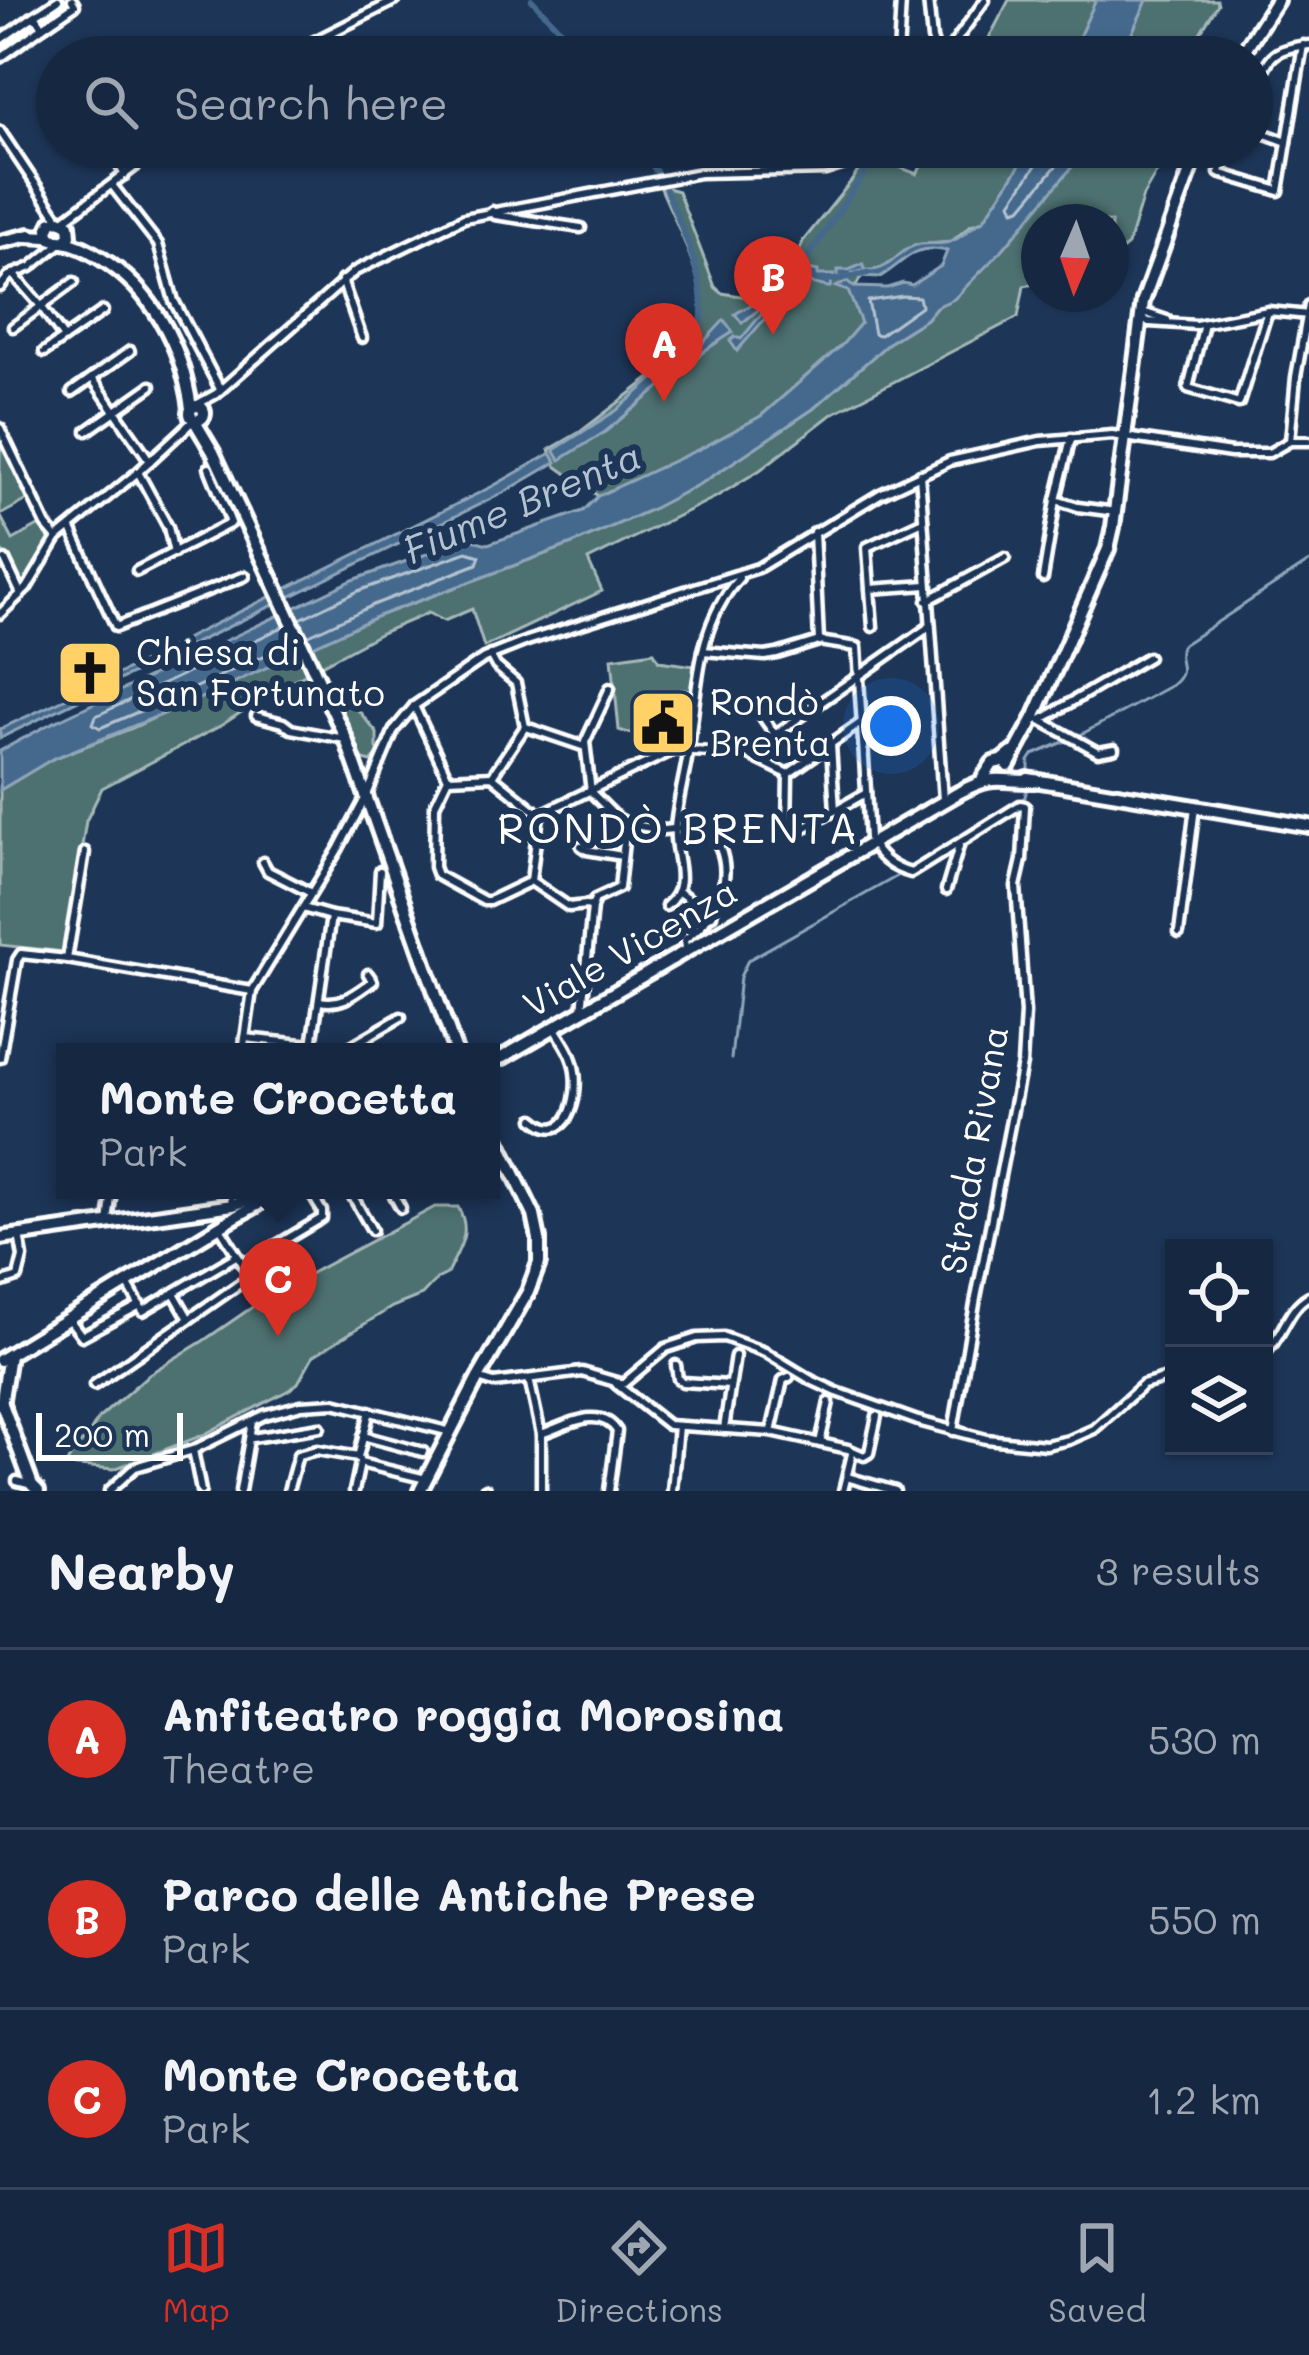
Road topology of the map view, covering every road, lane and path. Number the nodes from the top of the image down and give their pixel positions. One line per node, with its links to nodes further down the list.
1 (58, 0): 8 (street)
2 (72, 0): 9 (street)
3 (395, 0): 10 (street)
4 (901, 0): 11 (street)
5 (928, 0): 12 (street)
6 (985, 0): 13 (street)
7 (1277, 0): 14 (main road)
8 (31, 18): 9 (street); 15 (street)
9 (43, 27): 18 (street)
10 (325, 36)
11 (899, 36)
12 (932, 36)
13 (959, 36)
14 (1254, 36)
15 (0, 40)
16 (1306, 45): 17 (street); 21 (street)
17 (1273, 53)
18 (0, 58)
19 (0, 131): 31 (street)
20 (1273, 137): 21 (street)
21 (1287, 142): 26 (street)
22 (121, 168): 27 (street)
23 (135, 168): 27 (street)
24 (816, 168): 29 (street)
25 (1192, 168): 41 (main road)
26 (1221, 168)
27 (125, 176): 28 (street)
28 (112, 185): 31 (street); 54 (street)
29 (492, 212): 30 (street); 34 (street)
30 (581, 228)
31 (59, 230): 32 (main road); 33 (street); 57 (main road)
32 (0, 242)
33 (13, 274): 36 (street); 38 (street)
34 (342, 280): 49 (street); 54 (street)
35 (74, 282): 38 (street)
36 (0, 287)
37 (1309, 305): 42 (street)
38 (41, 306): 46 (street); 48 (street)
39 (103, 311): 48 (street)
40 (1268, 311): 42 (street); 45 (street); 45 (street)
41 (1140, 313): 43 (street); 44 (street); 47 (main road)
42 (1308, 315): 62 (street)
43 (1154, 322): 44 (street); 47 (street)
44 (1182, 324): 45 (street)
45 (1204, 324)
46 (13, 327)
47 (1137, 335): 60 (main road)
48 (64, 338): 51 (street)
49 (362, 338)
50 (130, 351): 52 (street)
51 (44, 352)
52 (92, 378): 55 (street); 56 (street)
53 (151, 386): 56 (street)
54 (220, 389): 57 (street)
55 (73, 392)
56 (116, 410): 59 (street); 65 (street)
57 (198, 410): 64 (main road); 64 (main road); 65 (street)
58 (0, 428): 74 (street)
59 (87, 430)
60 (1125, 436): 61 (street); 62 (street); 70 (main road)
61 (1071, 438): 68 (street); 69 (street)
62 (1290, 441): 63 (street)
63 (1309, 441)
64 (213, 452): 102 (main road)
65 (150, 461): 67 (street)
66 (209, 467): 75 (street)
67 (138, 472): 72 (street); 75 (street)
68 (920, 474): 71 (street); 73 (street)
69 (1056, 500): 70 (street); 81 (street)
70 (1116, 512): 98 (main road)
71 (923, 520): 82 (street); 83 (street)
72 (71, 529): 74 (street); 80 (street)
73 (814, 532): 79 (street); 89 (street)
74 (57, 538): 84 (street)
75 (174, 553): 78 (street)
76 (1005, 558): 85 (street)
77 (5, 560): 84 (street)
78 (137, 571)
79 (741, 575): 90 (street); 91 (street)
80 (245, 576)
81 (1042, 578)
82 (927, 585): 83 (street); 85 (street)
83 (870, 589): 87 (street)
84 (21, 594): 86 (street)
85 (928, 601): 88 (street)
86 (0, 614)
87 (873, 627)
88 (929, 627): 93 (street); 117 (street)
89 (819, 640): 90 (street); 93 (street)
90 (703, 651): 106 (street)
91 (490, 655): 95 (street); 100 (street)
92 (1148, 656): 98 (street)
93 (860, 674): 99 (street); 101 (street)
94 (610, 688): 104 (street)
95 (414, 706): 108 (street); 113 (street)
96 (743, 706): 101 (street)
97 (256, 716): 102 (street)
98 (1038, 719): 105 (street); 109 (main road)
99 (862, 722): 103 (street); 115 (street)
100 (525, 727): 104 (street); 112 (street)
101 (774, 733): 107 (street)
102 (346, 739): 110 (main road)
103 (831, 744): 111 (street); 120 (street)
104 (585, 746): 114 (street)
105 (1114, 749)
106 (689, 750): 107 (street); 114 (street); 125 (street)
107 (747, 754): 111 (street)
108 (381, 760): 110 (street); 116 (street)
109 (1001, 770): 117 (main road, Viale Vicenza); 118 (main road)
110 (358, 771): 116 (main road)
111 (788, 774): 120 (street)
112 (493, 776): 113 (street); 121 (street)
113 (448, 778): 133 (street)
114 (591, 792): 121 (street); 123 (street)
115 (866, 793): 120 (street); 126 (street)
116 (367, 795): 119 (main road); 122 (street)
117 (943, 802): 126 (main road, Viale Vicenza)
118 (1195, 807): 124 (main road); 142 (street)
119 (372, 810): 122 (street); 156 (main road)
120 (836, 811)
121 (539, 814): 133 (street)
122 (354, 816): 136 (street)
123 (626, 823): 125 (street); 130 (street)
124 (1309, 826)
125 (674, 829): 135 (street); 140 (street)
126 (871, 842): 127 (street); 143 (main road, Viale Vicenza)
127 (960, 843): 134 (street); 204 (street, Strada Rivana)
128 (581, 847): 130 (street)
129 (85, 852): 144 (street)
130 (622, 856): 138 (street)
131 (263, 862): 136 (street)
132 (380, 871): 141 (street)
133 (531, 881): 138 (street)
134 (946, 890)
135 (679, 892): 137 (street); 140 (street)
136 (311, 893): 139 (street)
137 (666, 906)
138 (592, 907): 148 (street)
139 (302, 908): 141 (street); 146 (street)
140 (712, 915): 143 (street)
141 (331, 916): 147 (street)
142 (1179, 933)
143 (686, 951): 148 (main road, Viale Vicenza)
144 (68, 958): 146 (street); 157 (street)
145 (368, 974): 147 (street)
146 (252, 991): 151 (street)
147 (319, 1000): 154 (street)
148 (582, 1012): 150 (main road, Viale Vicenza)
149 (400, 1017): 155 (street)
150 (554, 1027): 158 (main road, Viale Vicenza); 159 (street)
151 (245, 1038): 152 (street); 153 (street)
152 (244, 1043)
153 (278, 1043)
154 (313, 1043)
155 (356, 1043)
156 (453, 1043)
157 (0, 1058)
158 (500, 1060)
159 (534, 1120)
160 (500, 1145): 190 (main road)
161 (111, 1199): 171 (street)
162 (233, 1199): 168 (street)
163 (253, 1199): 168 (main road)
164 (264, 1199): 172 (main road)
165 (315, 1199): 177 (street)
166 (355, 1199): 173 (street)
167 (396, 1199): 169 (street)
168 (235, 1205): 170 (main road); 172 (main road)
169 (401, 1208)
170 (211, 1209): 171 (main road); 172 (main road)
171 (108, 1222): 174 (main road)
172 (225, 1223): 176 (street); 179 (main road)
173 (372, 1230)
174 (19, 1235): 175 (main road); 178 (street)
175 (0, 1238)
176 (236, 1256): 177 (street); 180 (street)
177 (243, 1265): 184 (street)
178 (0, 1283)
179 (127, 1283): 182 (street); 183 (main road)
180 (174, 1293): 182 (street); 184 (street)
181 (1309, 1296): 185 (street)
182 (140, 1305): 183 (street)
183 (68, 1318): 187 (main road)
184 (189, 1319): 194 (street)
185 (1272, 1347)
186 (735, 1356): 195 (street)
187 (4, 1357): 197 (main road)
188 (676, 1365): 195 (street)
189 (789, 1377): 206 (street)
190 (478, 1378): 191 (street); 205 (main road)
191 (529, 1379): 193 (street); 207 (street)
192 (1165, 1379): 204 (street)
193 (616, 1384): 202 (street); 204 (street)
194 (94, 1385)
195 (730, 1385): 203 (street)
196 (829, 1402): 210 (street)
197 (2, 1411): 218 (main road)
198 (370, 1411): 200 (street); 205 (street); 208 (street)
199 (878, 1415): 213 (street)
200 (252, 1422): 209 (street); 211 (street)
201 (320, 1426): 209 (street)
202 (678, 1426): 203 (street); 226 (street)
203 (724, 1429): 206 (street)
204 (953, 1431)
205 (451, 1432): 217 (main road)
206 (771, 1432): 210 (street)
207 (541, 1434): 224 (street); 225 (street)
208 (363, 1436): 212 (street); 214 (street)
209 (250, 1438): 221 (street)
210 (820, 1443): 213 (street)
211 (193, 1450): 219 (street); 220 (street)
212 (423, 1452)
213 (851, 1453): 215 (street)
214 (359, 1460): 217 (street); 222 (street); 223 (street)
215 (847, 1477): 227 (street); 228 (street)
216 (17, 1481): 218 (street)
217 (423, 1485)
218 (35, 1488)
219 (109, 1491)
220 (201, 1491)
221 (240, 1491)
222 (288, 1491)
223 (354, 1491)
224 (541, 1491)
225 (609, 1491)
226 (671, 1491)
227 (843, 1491)
228 (895, 1491)

